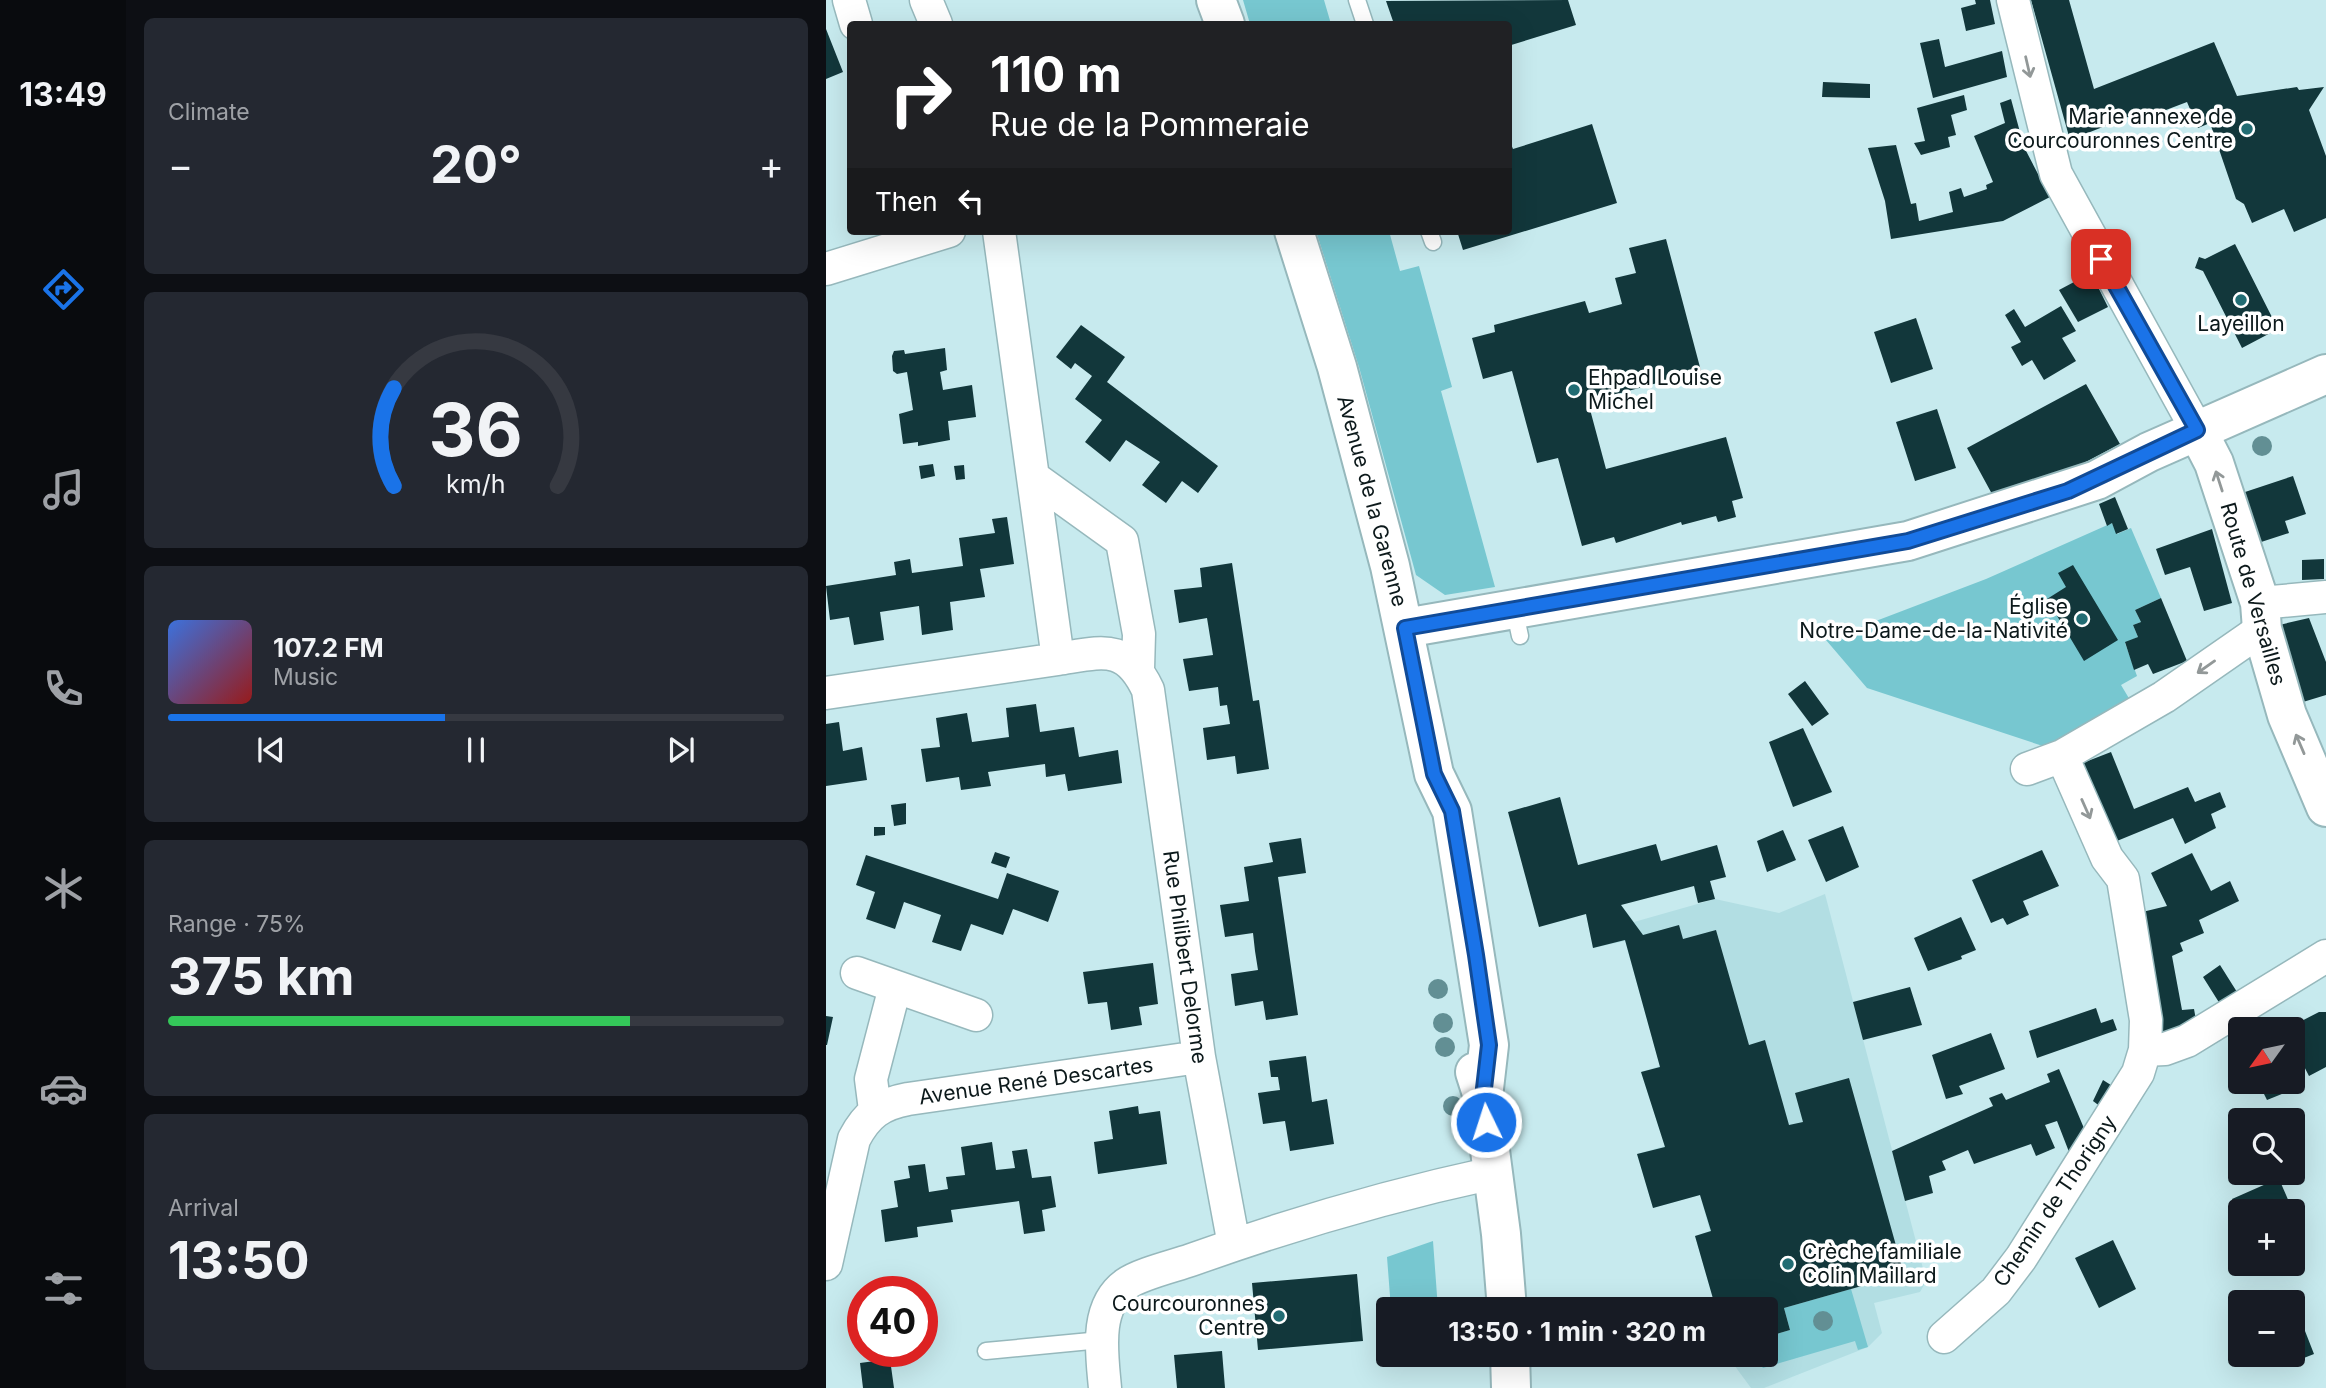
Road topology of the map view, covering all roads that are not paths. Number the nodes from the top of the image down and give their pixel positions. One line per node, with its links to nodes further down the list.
1 (849, 0): 6 (street)
2 (926, 0): 7 (street)
3 (1216, 0): 8 (street)
4 (1357, 0): 9 (lane)
5 (2013, 0): 15 (street, Route de Versailles, one-way to 15)
6 (855, 21)
7 (935, 21)
8 (1224, 21)
9 (1364, 21)
10 (927, 235): 13 (street)
11 (1000, 235): 16 (street)
12 (1295, 235): 19 (street, Avenue de la Garenne)
13 (826, 270)
14 (2326, 374): 15 (street)
15 (2197, 430): 18 (street, Route de Versailles, one-way to 15); 19 (street)
16 (1034, 477): 20 (street); 21 (street, Rue Philibert Delorme)
17 (2326, 597): 18 (street)
18 (2261, 616): 23 (street, one-way to 23); 25 (street, Route de Versailles, one-way to 18)
19 (1405, 628): 33 (street, Avenue de la Garenne)
20 (1058, 659): 21 (street); 22 (street)
21 (1138, 669): 31 (street, Rue Philibert Delorme)
22 (826, 693)
23 (2062, 756): 24 (street); 30 (street, one-way to 30)
24 (2027, 769)
25 (2326, 807)
26 (2326, 956): 30 (street)
27 (857, 973): 28 (street)
28 (895, 987): 29 (street); 32 (street)
29 (976, 1015)
30 (2145, 1050): 37 (street, Chemin de Thorigny)
31 (1199, 1057): 32 (street, Avenue René Descartes); 34 (street, Rue Philibert Delorme)
32 (875, 1110): 35 (street)
33 (1493, 1173): 34 (street); 36 (street, Avenue de la Garenne)
34 (1234, 1245): 38 (street)
35 (826, 1264)
36 (1506, 1297)
37 (1944, 1337)
38 (1101, 1340): 39 (lane); 41 (street)
39 (986, 1350)
40 (1510, 1367): 42 (street)
41 (1105, 1388)
42 (1511, 1388)

